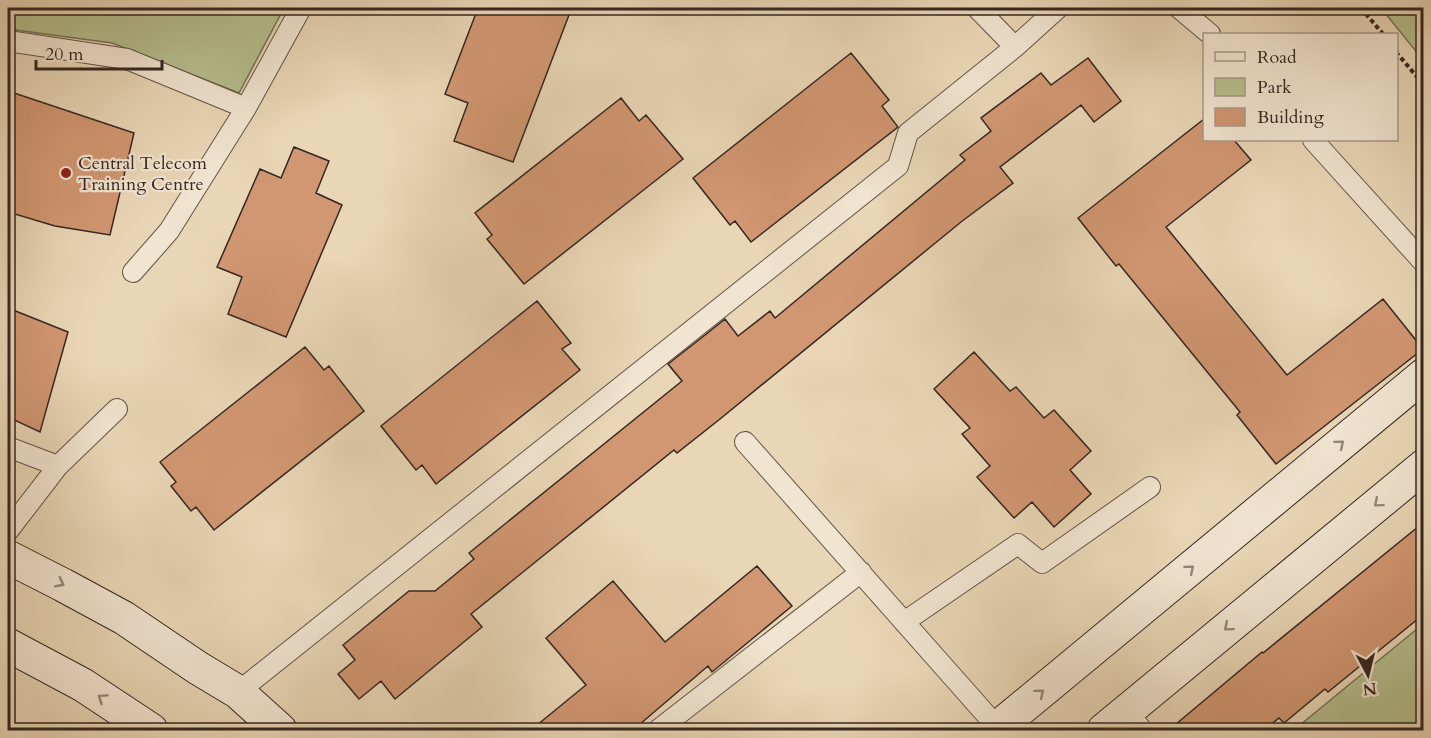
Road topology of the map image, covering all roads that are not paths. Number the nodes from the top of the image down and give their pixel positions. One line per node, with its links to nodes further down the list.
1 (301, 8): 8 (lane)
2 (977, 8): 7 (lane)
3 (1058, 8): 7 (lane)
4 (1179, 8): 5 (lane)
5 (1209, 33)
6 (8, 41): 8 (lane)
7 (1015, 47): 24 (lane)
8 (246, 108): 11 (lane)
9 (1314, 141): 10 (lane)
10 (1424, 263)
11 (133, 272)
12 (1424, 375): 26 (street, one-way to 12)
13 (117, 409): 16 (lane)
14 (745, 442): 21 (lane)
15 (8, 447): 16 (lane)
16 (58, 466): 19 (lane)
17 (1424, 466): 25 (street, one-way to 25)
18 (1150, 487): 22 (lane)
19 (8, 531)
20 (8, 557): 24 (street, one-way to 24)
21 (861, 572): 22 (lane); 29 (lane)
22 (904, 622): 26 (lane)
23 (8, 645): 27 (street, one-way to 23)
24 (238, 692): 28 (street)
25 (1124, 724)
26 (997, 729)
27 (150, 730)
28 (280, 730)
29 (658, 730)

